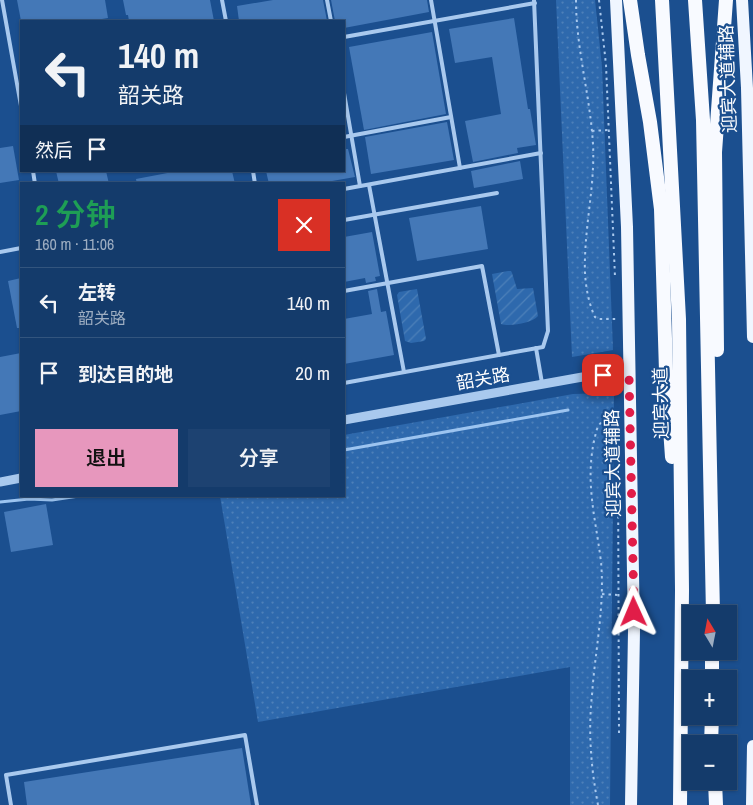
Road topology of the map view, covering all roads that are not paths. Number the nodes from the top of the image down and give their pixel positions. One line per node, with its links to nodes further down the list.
1 (2, 0): 16 (lane)
2 (222, 0): 12 (lane)
3 (327, 0): 13 (lane)
4 (431, 0): 14 (lane)
5 (616, 0): 37 (main road, 迎宾大道辅路)
6 (630, 0): 43 (highway)
7 (662, 0): 43 (highway, 迎宾大道)
8 (695, 0): 44 (highway)
9 (726, 0): 44 (highway)
10 (742, 0): 33 (main road, 迎宾大道辅路)
11 (535, 2): 14 (lane); 21 (lane)
12 (226, 20)
13 (331, 20)
14 (434, 21): 15 (lane); 18 (lane)
15 (345, 37)
16 (20, 93)
17 (345, 99): 19 (lane)
18 (451, 117): 19 (lane); 22 (lane)
19 (351, 136): 20 (lane); 24 (lane)
20 (345, 137)
21 (541, 153): 22 (lane); 34 (lane)
22 (460, 168): 23 (lane)
23 (370, 185): 24 (lane); 27 (lane)
24 (360, 186): 25 (lane)
25 (345, 189)
26 (497, 193): 27 (lane)
27 (375, 214): 28 (lane); 31 (lane)
28 (345, 220)
29 (20, 248): 30 (lane)
30 (0, 252)
31 (388, 283): 32 (lane); 35 (lane); 36 (lane)
32 (345, 291)
33 (753, 337)
34 (536, 348): 35 (lane); 39 (lane)
35 (499, 355): 36 (lane)
36 (404, 372): 38 (lane)
37 (629, 374): 39 (street, 韶关路); 51 (main road, 迎宾大道辅路)
38 (345, 383)
39 (542, 385): 40 (street, 韶关路)
40 (345, 420)
41 (20, 478): 42 (street)
42 (0, 482)
43 (682, 590): 52 (highway, 迎宾大道)
44 (713, 591): 45 (highway)
45 (713, 605)
46 (753, 746): 55 (main road)
47 (710, 790): 53 (highway)
48 (715, 790): 54 (highway)
49 (12, 805): 50 (lane)
50 (257, 805)
51 (631, 805)
52 (680, 805)
53 (709, 805)
54 (716, 805)
55 (752, 805)

